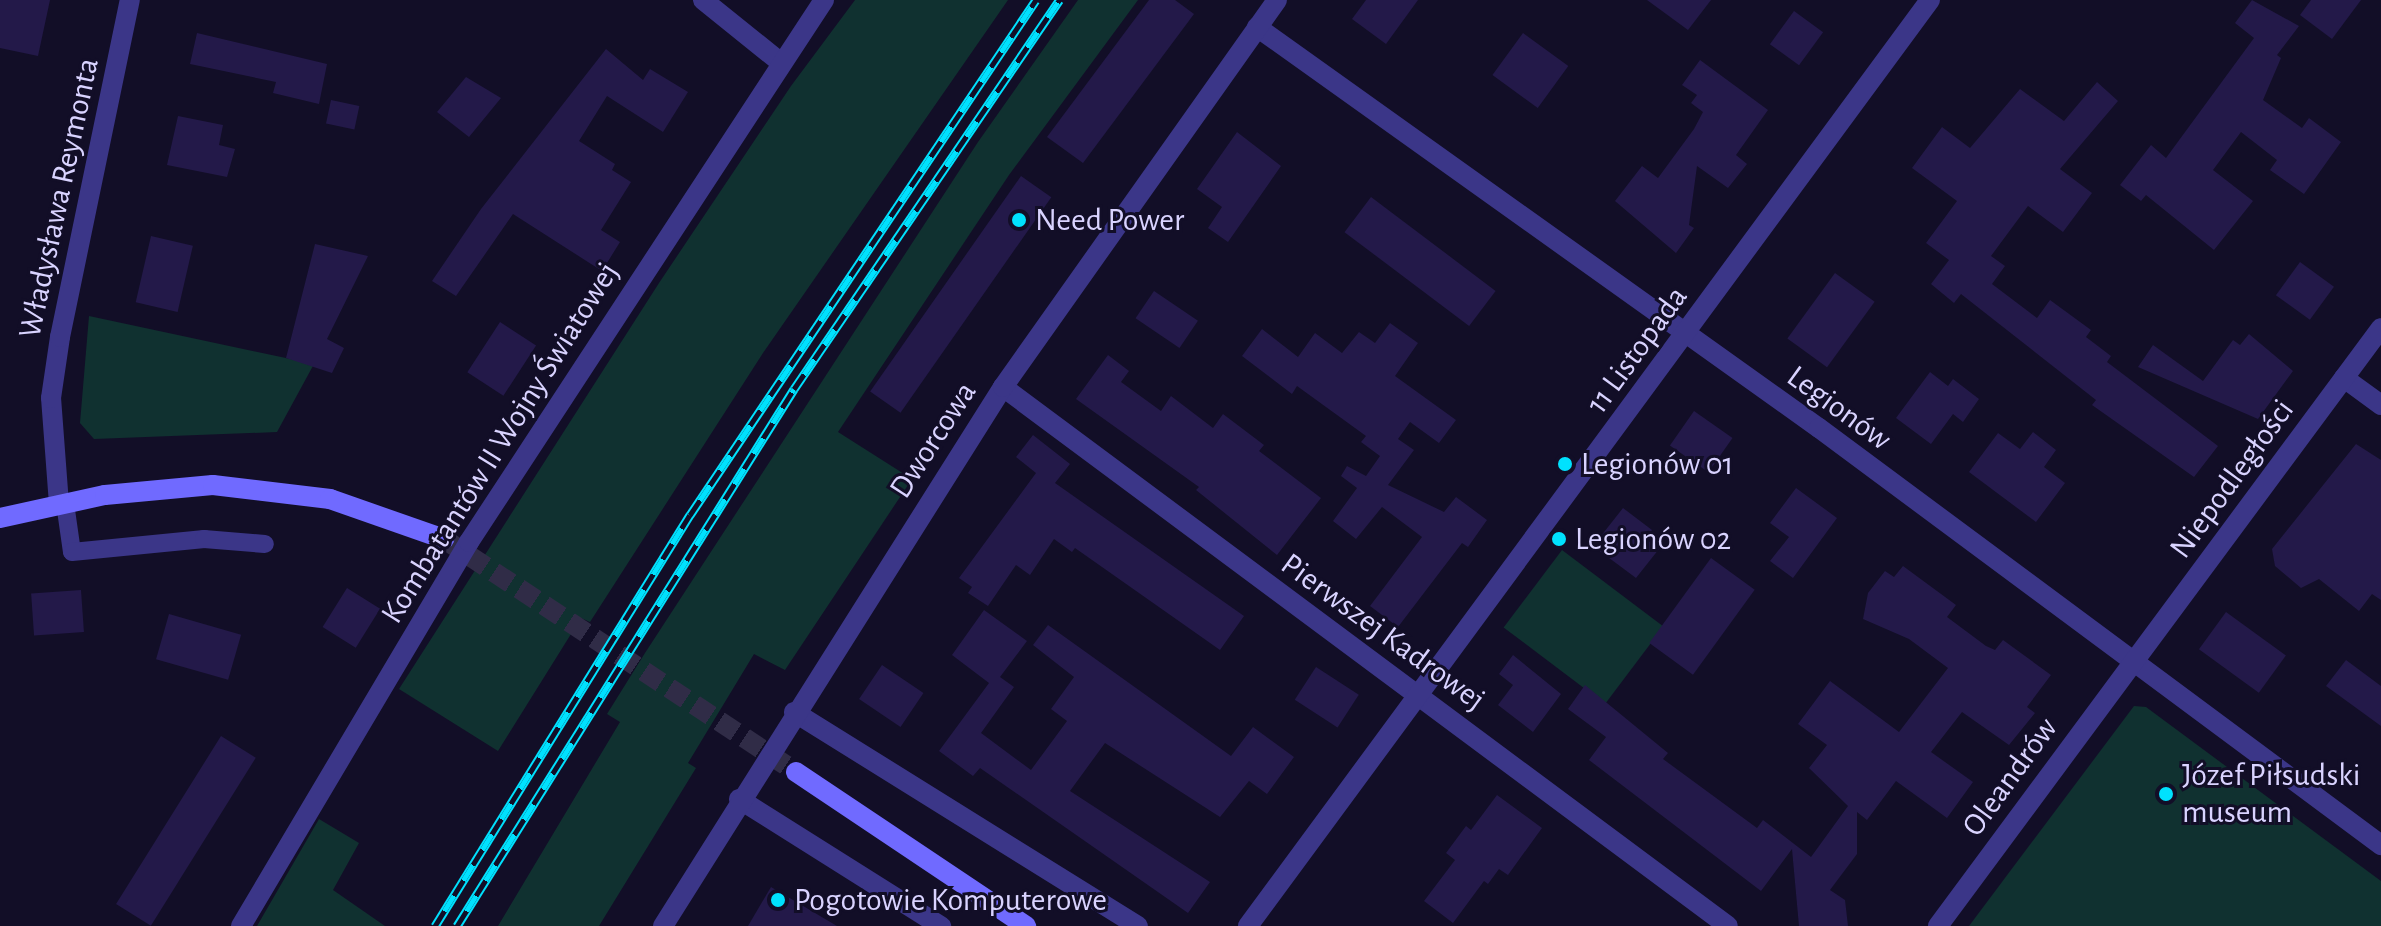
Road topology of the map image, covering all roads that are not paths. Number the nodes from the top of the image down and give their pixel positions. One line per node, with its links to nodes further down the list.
1 (130, 0): 13 (street, Władysława Reymonta)
2 (703, 0): 7 (street)
3 (824, 0): 7 (street, Kombatantów II Wojny Światowej)
4 (1277, 0): 6 (street, Dworcowa)
5 (1930, 0): 9 (street, 11 Listopada)
6 (1257, 27): 9 (street, Legionów); 11 (street, Dworcowa)
7 (779, 61): 23 (street, Kombatantów II Wojny Światowej)
8 (2381, 328): 10 (street, Niepodległości)
9 (1685, 337): 17 (street, Legionów); 18 (street, 11 Listopada)
10 (2344, 378): 12 (street); 17 (street, Niepodległości)
11 (1003, 387): 18 (street, Pierwszej Kadrowej); 19 (street, Dworcowa)
12 (2381, 405)
13 (62, 504): 14 (main road); 15 (main road); 16 (lane)
14 (0, 518)
15 (444, 539)
16 (265, 544)
17 (2132, 664): 22 (street, Legionów); 30 (street, Oleandrów)
18 (1418, 694): 28 (street, 11 Listopada); 29 (street, Pierwszej Kadrowej)
19 (794, 712): 21 (street, Dworcowa); 27 (street)
20 (796, 772): 26 (main road)
21 (739, 799): 24 (street, Dworcowa); 25 (street)
22 (2381, 845)
23 (241, 926)
24 (663, 926)
25 (941, 926)
26 (1026, 926)
27 (1138, 926)
28 (1248, 926)
29 (1728, 926)
30 (1938, 926)

